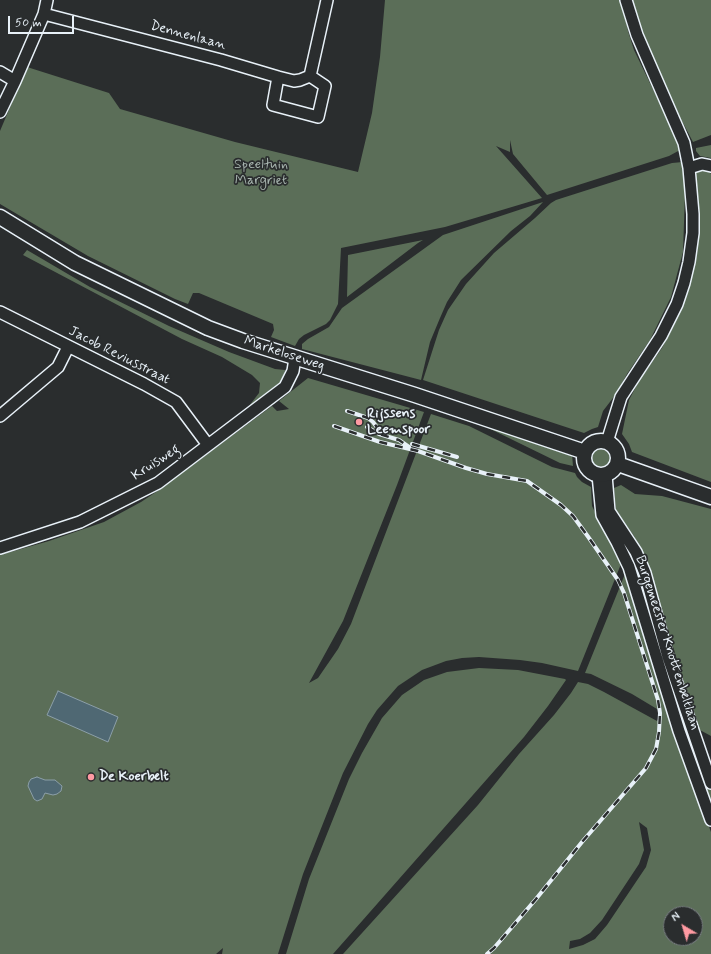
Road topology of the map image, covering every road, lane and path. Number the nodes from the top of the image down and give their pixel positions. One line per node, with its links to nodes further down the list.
1 (48, 0): 4 (street)
2 (327, 0): 6 (street)
3 (626, 0): 11 (street)
4 (44, 14): 7 (street, Dennenlaan); 8 (street)
5 (0, 72): 8 (street)
6 (310, 76): 7 (street, Dennenlaan); 7 (street)
7 (278, 77)
8 (15, 81): 9 (street)
9 (0, 112)
10 (711, 166): 11 (street)
11 (689, 168): 17 (street)
12 (0, 217): 15 (main road, Markeloseweg)
13 (0, 312): 14 (street, Jacob Reviusstraat)
14 (68, 347): 16 (street); 18 (street, Jacob Reviusstraat)
15 (295, 358): 18 (street, Kruisweg); 19 (main road, Markeloseweg)
16 (0, 416)
17 (606, 442): 19 (main road); 20 (main road)
18 (208, 445): 23 (street, Kruisweg)
19 (585, 452): 21 (main road)
20 (618, 464): 21 (main road); 22 (main road)
21 (602, 475): 24 (street, Burgemeester Knottenbeltlaan); 25 (street, Burgemeester Knottenbeltlaan)
22 (711, 498)
23 (0, 548)
24 (711, 782)
25 (711, 820)

